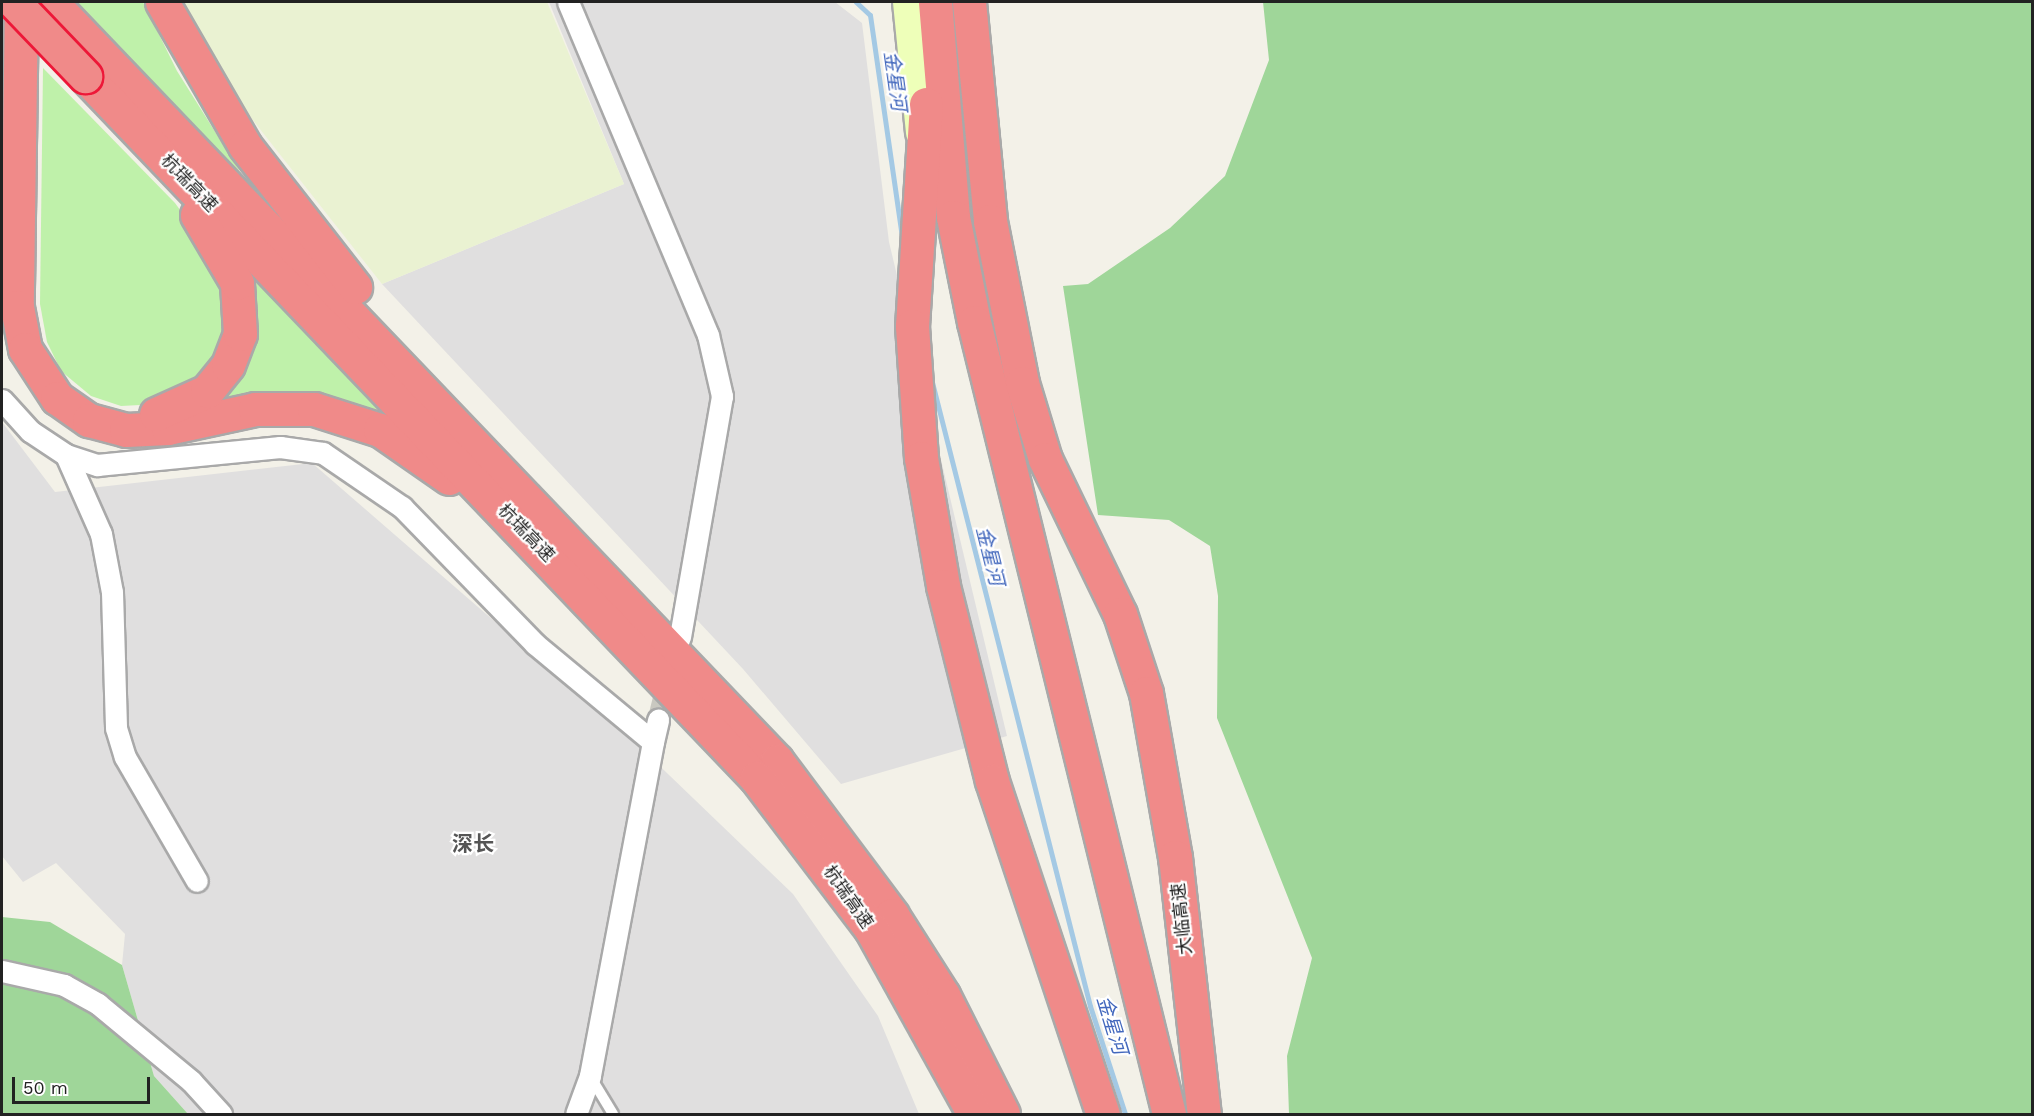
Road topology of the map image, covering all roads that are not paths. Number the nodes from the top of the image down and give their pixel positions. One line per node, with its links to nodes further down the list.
1 (14, 2): 9 (highway, 杭瑞高速, bridge)
2 (21, 2): 13 (highway)
3 (35, 2): 9 (highway)
4 (51, 2): 12 (highway, 杭瑞高速)
5 (162, 2): 12 (highway)
6 (567, 2): 14 (street)
7 (926, 4): 8 (highway); 25 (highway); 26 (highway)
8 (969, 4): 27 (highway, 大临高速)
9 (85, 76): 13 (highway, 杭瑞高速)
10 (2, 400): 11 (street)
11 (66, 455): 16 (street); 17 (street)
12 (522, 490): 24 (highway, 杭瑞高速)
13 (570, 579): 23 (highway, 杭瑞高速)
14 (680, 637)
15 (658, 720): 16 (street)
16 (653, 742): 19 (street)
17 (197, 880)
18 (2, 971): 20 (street)
19 (590, 1076): 21 (street); 22 (lane)
20 (220, 1114)
21 (576, 1114)
22 (613, 1114)
23 (974, 1114)
24 (1004, 1114)
25 (1103, 1114)
26 (1169, 1114)
27 (1204, 1114)

